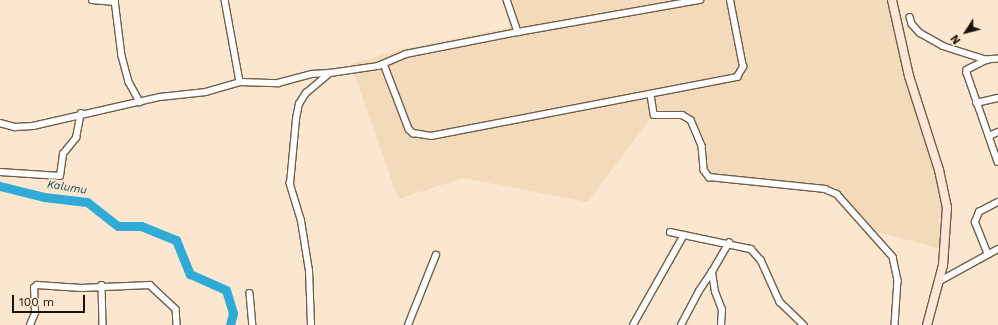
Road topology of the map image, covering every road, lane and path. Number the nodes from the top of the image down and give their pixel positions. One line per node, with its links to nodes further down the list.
1 (92, 0): 7 (street)
2 (225, 0): 14 (street)
3 (507, 0): 9 (street)
4 (700, 0): 9 (street)
5 (730, 0): 15 (street)
6 (892, 0): 33 (street)
7 (115, 1): 17 (street)
8 (910, 17): 11 (street)
9 (518, 32): 12 (street)
10 (998, 59): 11 (street)
11 (987, 60): 18 (street)
12 (384, 64): 13 (street); 15 (street)
13 (330, 73): 14 (street); 40 (street)
14 (240, 82): 17 (street)
15 (650, 95): 46 (street)
16 (998, 98): 18 (street)
17 (140, 102): 19 (street)
18 (976, 102): 22 (street)
19 (81, 114): 20 (street); 24 (street)
20 (0, 123)
21 (998, 132): 22 (street)
22 (988, 136): 23 (street)
23 (998, 162)
24 (0, 172)
25 (998, 202): 31 (street)
26 (670, 232): 27 (street)
27 (684, 235): 28 (street); 42 (street)
28 (729, 243): 32 (street); 45 (street)
29 (998, 249): 31 (street)
30 (436, 255): 41 (street)
31 (988, 255): 33 (street)
32 (712, 272): 43 (street); 44 (street)
33 (940, 282): 47 (street)
34 (102, 285): 36 (street); 37 (street); 38 (street)
35 (250, 293): 39 (street)
36 (30, 325)
37 (103, 325)
38 (177, 325)
39 (253, 325)
40 (311, 325)
41 (408, 325)
42 (633, 325)
43 (681, 325)
44 (721, 325)
45 (804, 325)
46 (895, 325)
47 (927, 325)

